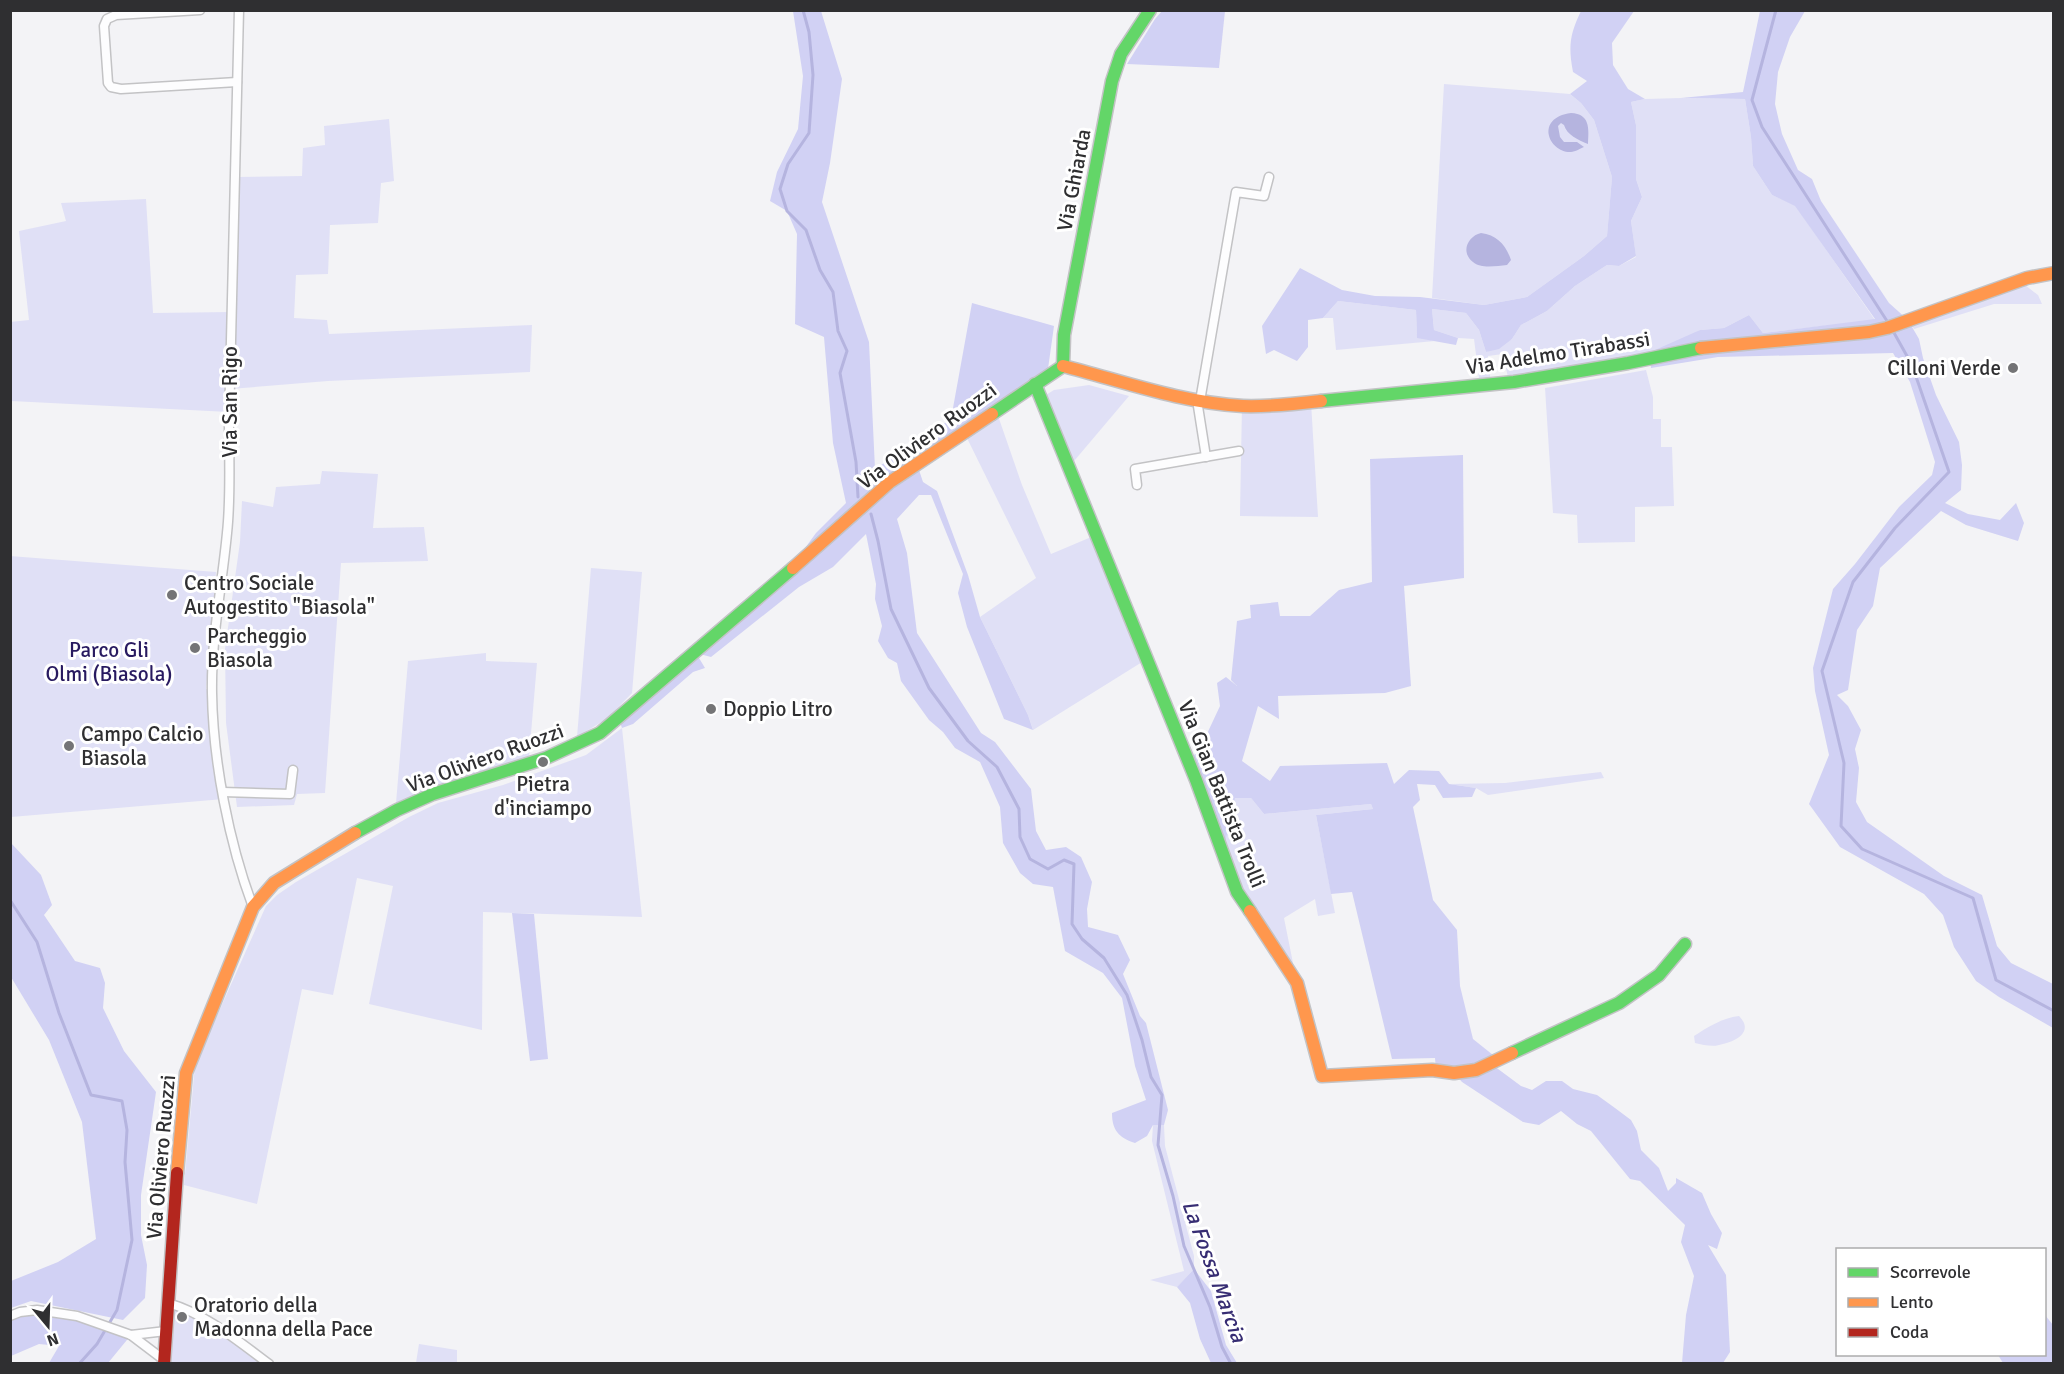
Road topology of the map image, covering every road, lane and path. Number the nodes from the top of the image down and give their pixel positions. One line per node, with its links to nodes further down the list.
1 (200, 10): 4 (street)
2 (239, 10): 4 (street, Via San Rigo)
3 (1150, 10): 7 (street, Via Ghiarda)
4 (237, 82): 14 (street, Via San Rigo)
5 (1269, 177): 9 (street)
6 (2054, 273): 9 (street, Via Adelmo Tirabassi)
7 (1064, 366): 8 (street, Via Oliviero Ruozzi); 9 (street, Via Adelmo Tirabassi)
8 (1035, 384): 15 (street, Via Oliviero Ruozzi); 16 (street, Via Gian Battista Trolli)
9 (1198, 401): 11 (street)
10 (1239, 451): 11 (street)
11 (1206, 457): 12 (street)
12 (1137, 485)
13 (293, 770): 14 (street)
14 (223, 792): 15 (street, Via San Rigo)
15 (253, 907): 17 (street, Via Oliviero Ruozzi)
16 (1685, 944)
17 (168, 1303): 19 (street, Via Oliviero Ruozzi); 22 (street)
18 (10, 1316): 20 (street)
19 (166, 1331): 20 (street); 21 (street, Via Oliviero Ruozzi)
20 (130, 1335): 21 (street)
21 (164, 1362)
22 (269, 1364)

